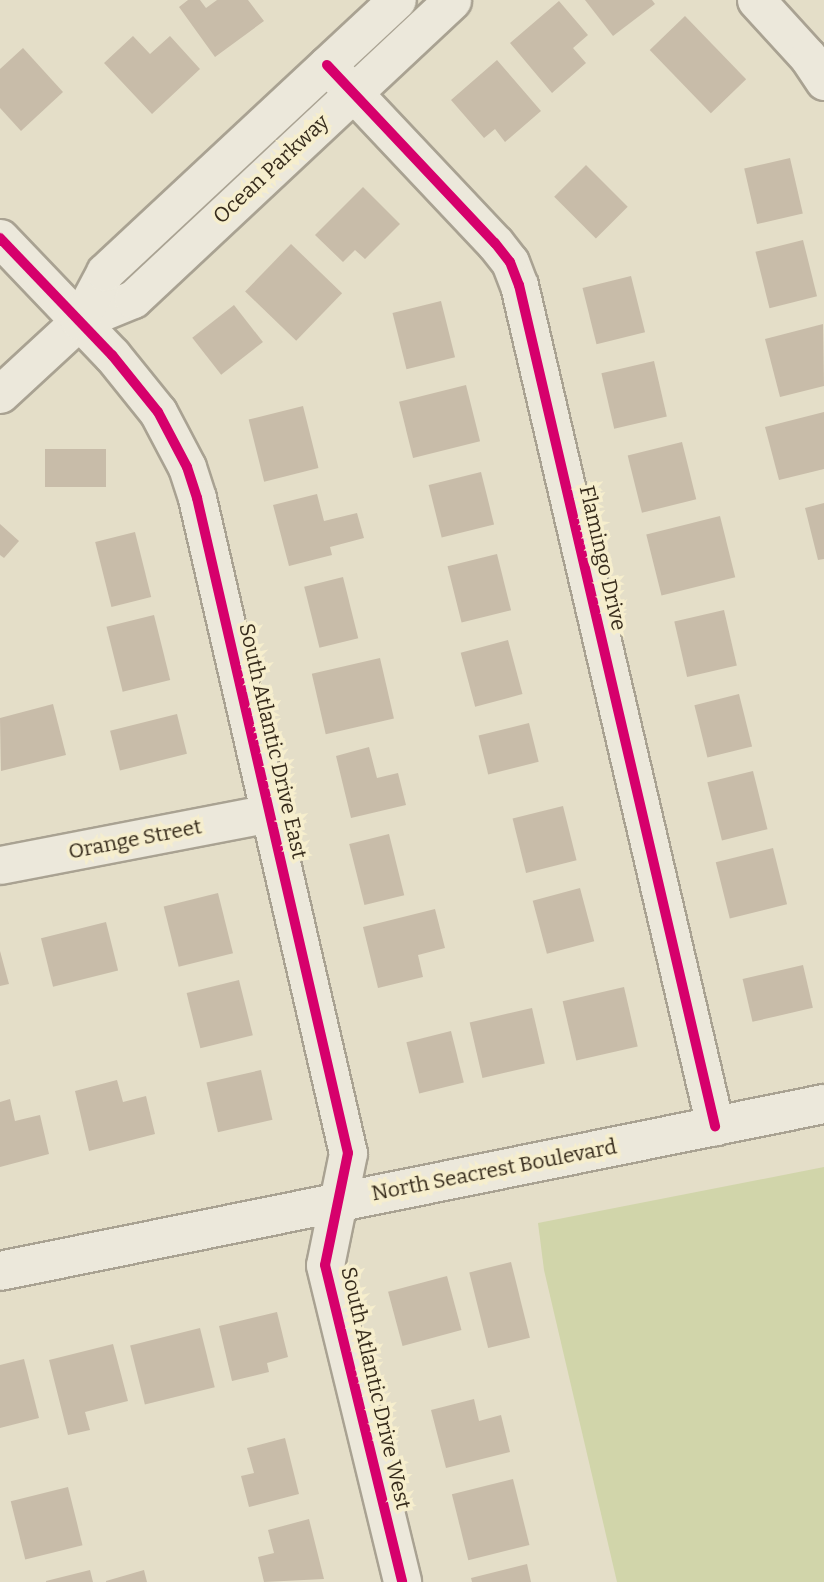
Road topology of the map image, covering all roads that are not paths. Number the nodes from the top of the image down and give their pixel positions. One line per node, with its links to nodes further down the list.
1 (397, 0): 4 (street, Ocean Parkway)
2 (452, 0): 6 (street, Ocean Parkway)
3 (756, 0): 5 (street)
4 (327, 65): 6 (street, Flamingo Drive); 8 (street, Ocean Parkway)
5 (824, 81)
6 (353, 92): 8 (street, Ocean Parkway); 13 (street, Flamingo Drive)
7 (0, 238): 8 (street, South Atlantic Drive East)
8 (79, 321): 9 (street, Ocean Parkway); 10 (street, South Atlantic Drive East)
9 (0, 394)
10 (270, 814): 11 (street, Orange Street); 14 (street, South Atlantic Drive East)
11 (0, 865)
12 (824, 1104): 13 (street, North Seacrest Boulevard)
13 (715, 1126): 14 (street, North Seacrest Boulevard)
14 (336, 1202): 15 (street, North Seacrest Boulevard); 16 (street, South Atlantic Drive West)
15 (0, 1271)
16 (402, 1582)

